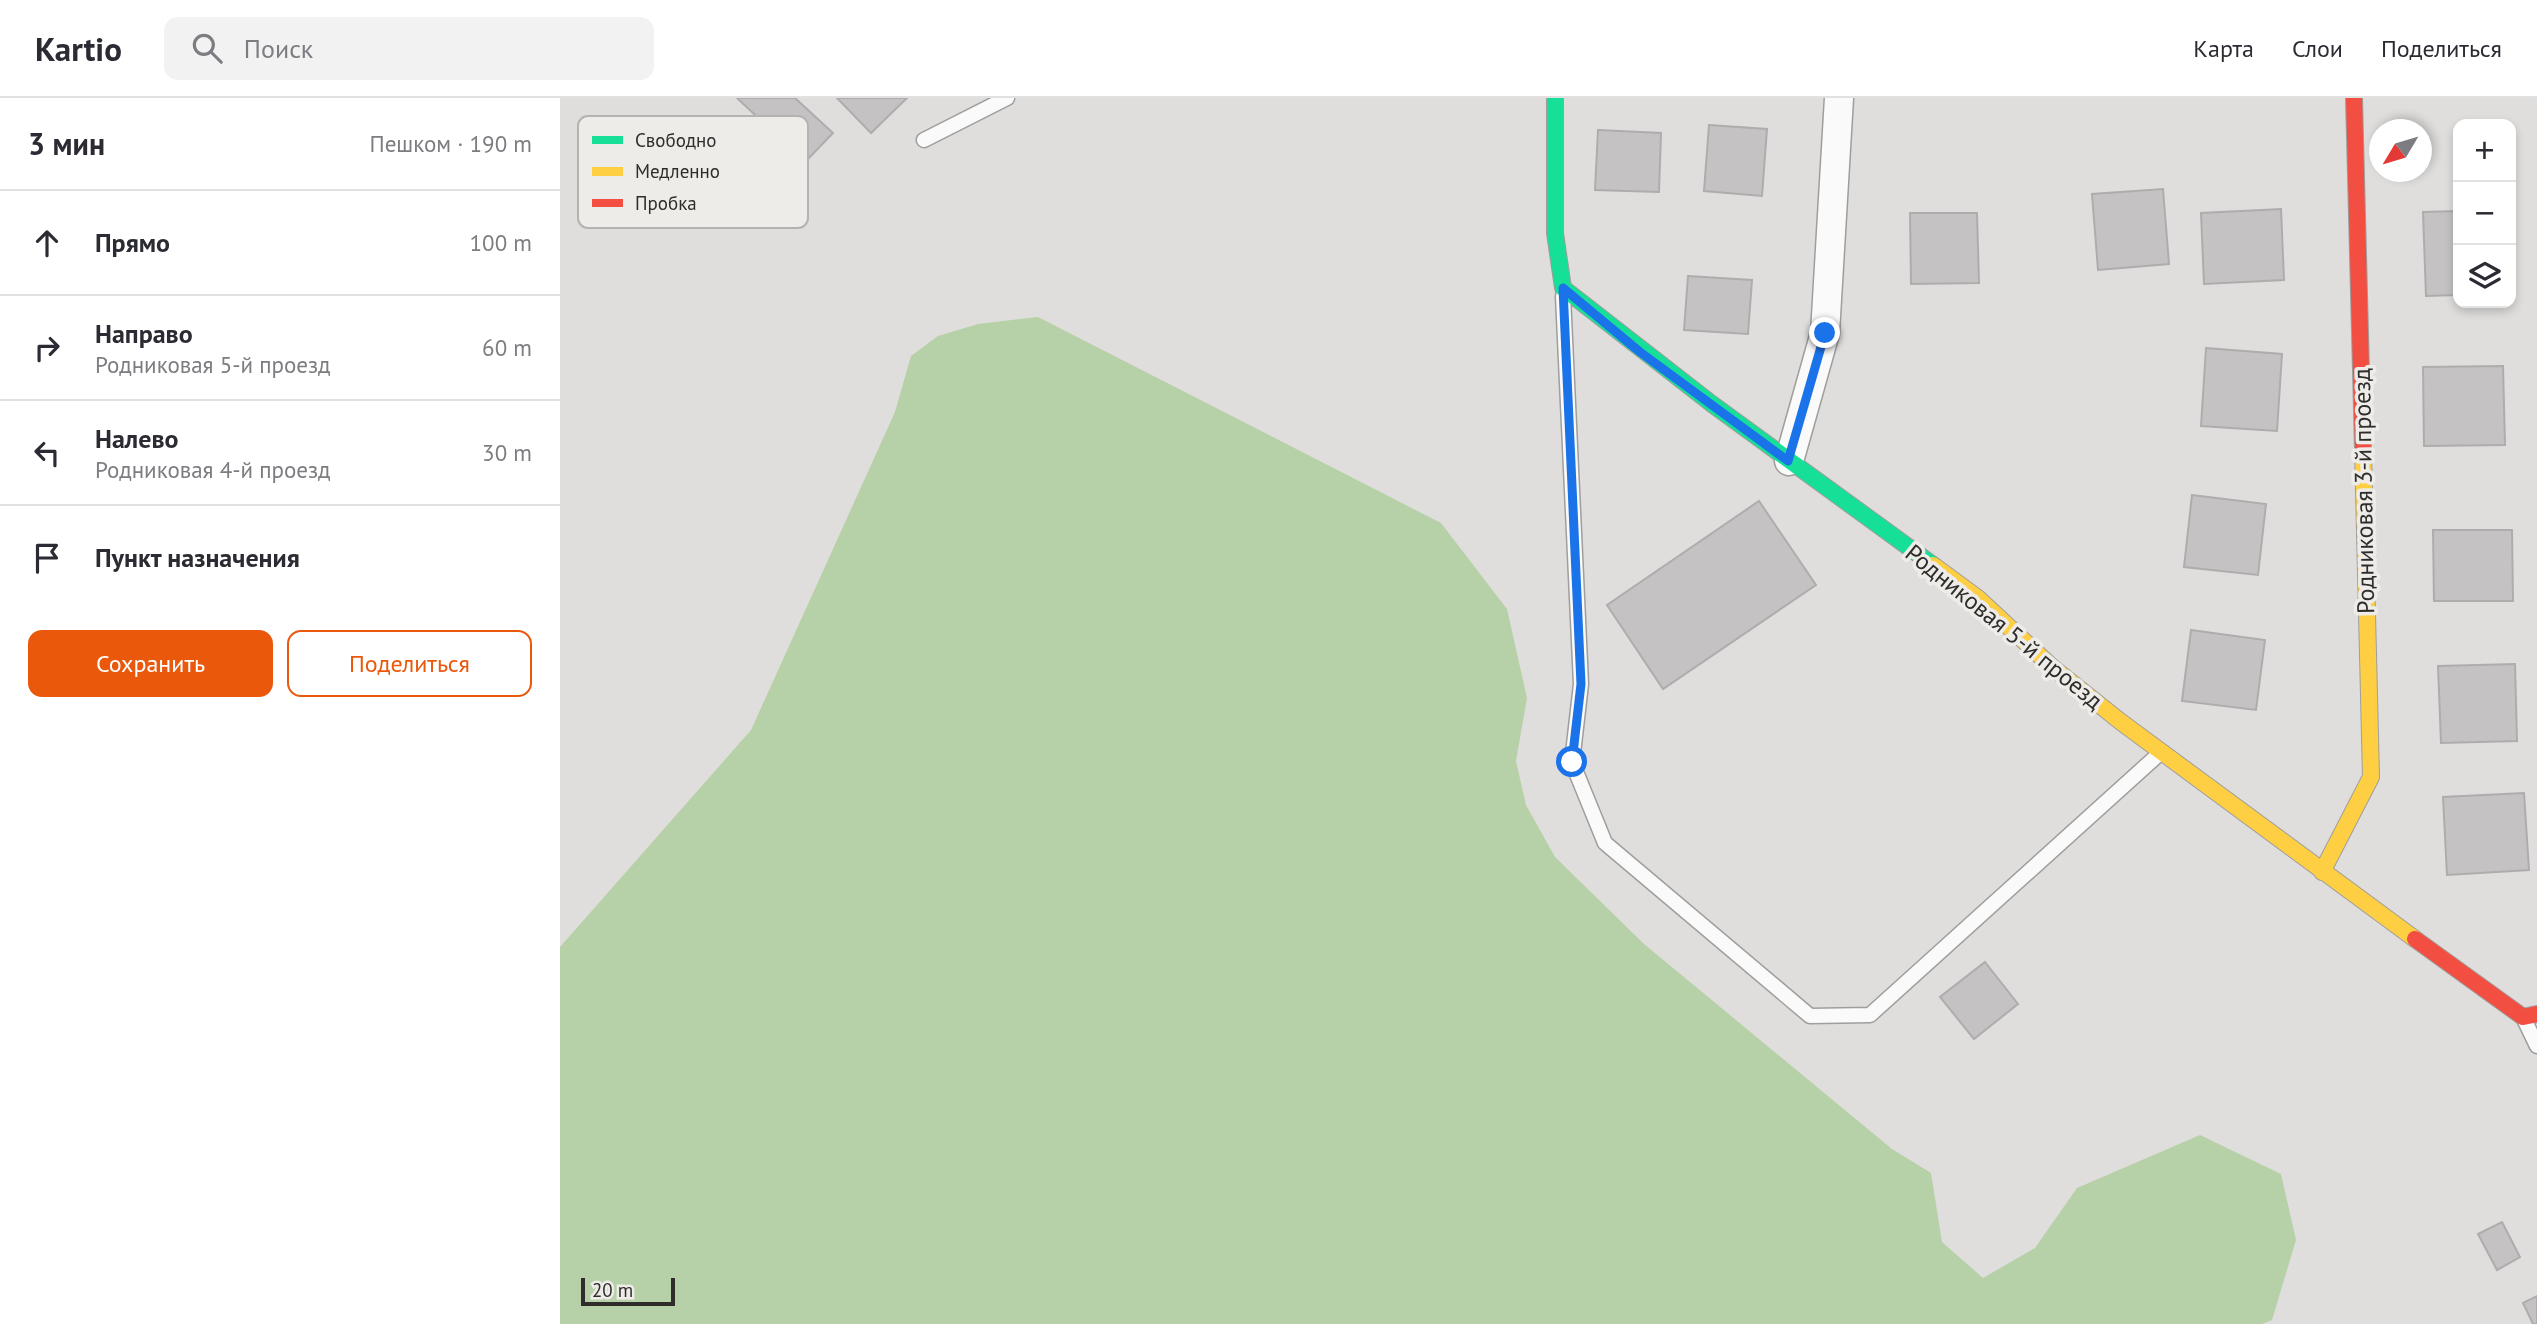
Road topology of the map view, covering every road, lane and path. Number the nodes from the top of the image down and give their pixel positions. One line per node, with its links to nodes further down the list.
1 (1006, 98): 5 (lane)
2 (1555, 98): 6 (street)
3 (1839, 98): 7 (street)
4 (2354, 98): 9 (street, Родниковая 3-й проезд)
5 (925, 140)
6 (1563, 288): 7 (street, Родниковая 5-й проезд); 8 (lane)
7 (1788, 461): 8 (street, Родниковая 5-й проезд)
8 (2162, 752): 9 (street, Родниковая 5-й проезд)
9 (2322, 872): 10 (street, Родниковая 5-й проезд)
10 (2530, 1016): 11 (lane)
11 (2537, 1046)

